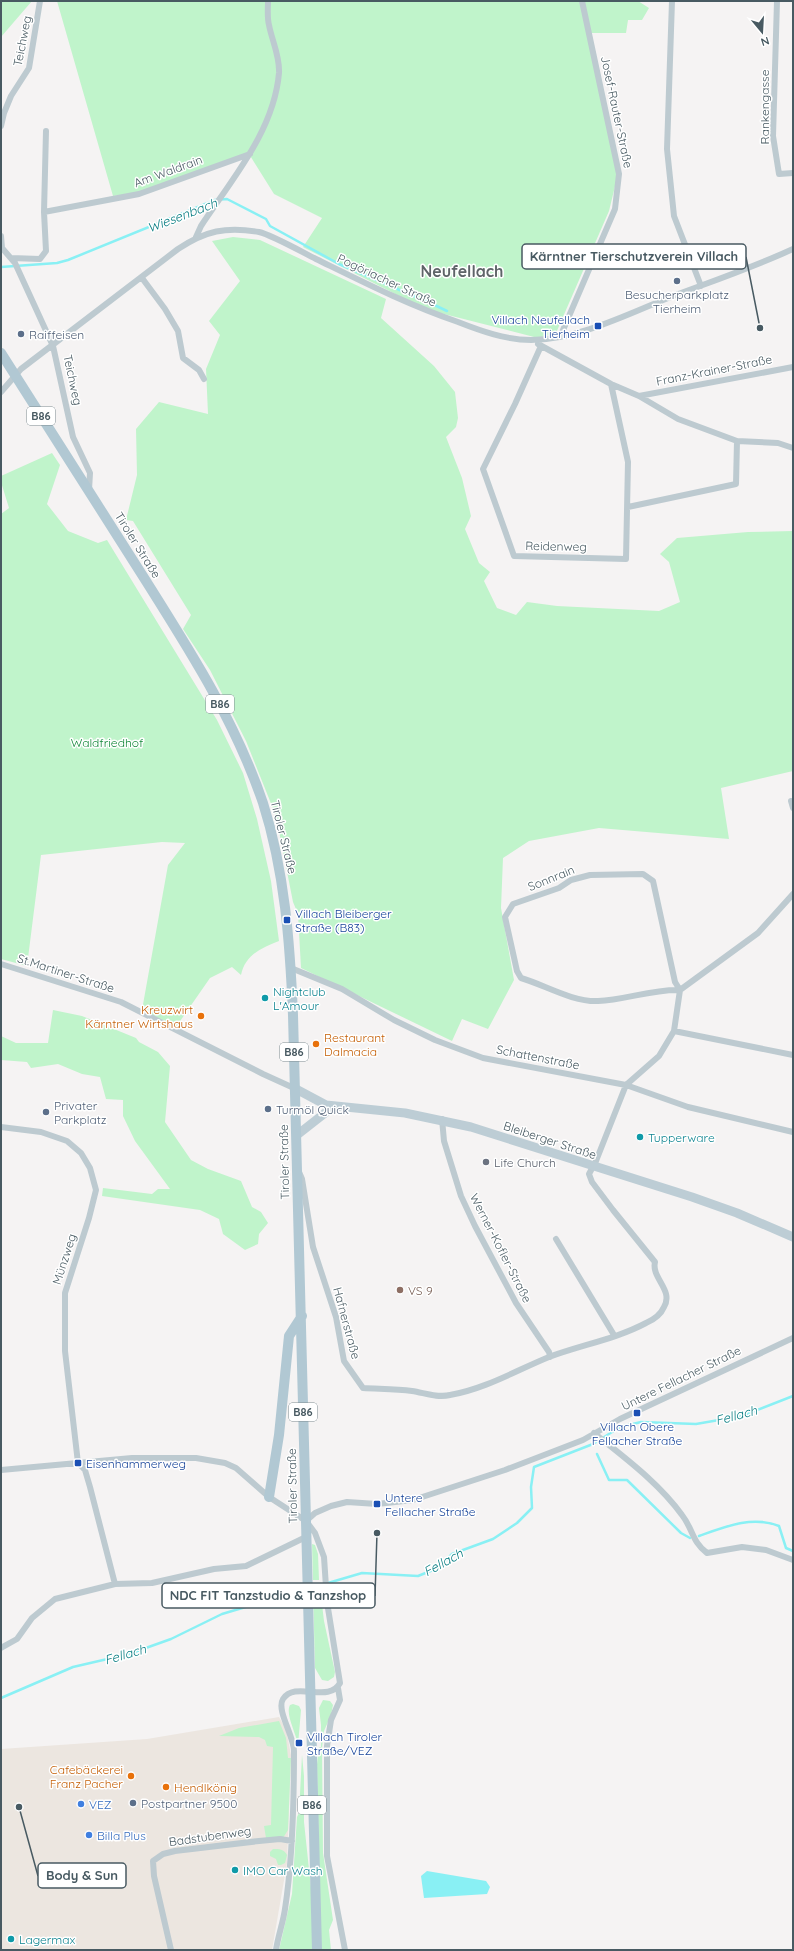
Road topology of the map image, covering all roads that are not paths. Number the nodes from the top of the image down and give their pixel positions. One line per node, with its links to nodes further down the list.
1 (40, 1): 6 (street, Teichweg)
2 (268, 1): 8 (street)
3 (582, 1): 18 (street, Josef-Rauter-Straße)
4 (672, 1): 17 (street)
5 (777, 1): 9 (street, Rankengasse)
6 (1, 126)
7 (46, 131): 10 (street)
8 (250, 154): 10 (street, Am Waldrain); 12 (street)
9 (793, 173)
10 (44, 212): 15 (street)
11 (1, 236): 13 (street, Teichweg)
12 (196, 237): 16 (street, Pogöriacher Straße); 19 (street, Pogöriacher Straße)
13 (2, 248): 15 (street, Teichweg)
14 (793, 249): 17 (street, Pogöriacher Straße)
15 (13, 260): 20 (street, Teichweg)
16 (142, 278): 20 (street, Pogöriacher Straße); 25 (street)
17 (702, 286): 18 (street, Pogöriacher Straße)
18 (560, 337): 19 (street, Pogöriacher Straße)
19 (531, 340): 21 (street, Franz-Krainer-Straße)
20 (53, 346): 24 (street, Pogöriacher Straße); 31 (street, Teichweg)
21 (541, 346): 26 (street, Franz-Krainer-Straße); 32 (street, Reidenweg)
22 (1, 353): 24 (main road, Tiroler Straße / B86)
23 (793, 367): 28 (street, Franz-Krainer-Straße)
24 (15, 376): 27 (street, Pogöriacher Straße); 31 (main road, Tiroler Straße / B86)
25 (204, 379)
26 (611, 384): 28 (street, Franz-Krainer-Straße); 32 (street, Reidenweg)
27 (1, 392)
28 (639, 396): 29 (street, Franz-Krainer-Straße)
29 (737, 441): 30 (street, Franz-Krainer-Straße); 32 (street)
30 (793, 448)
31 (88, 491): 35 (main road, Tiroler Straße / B86)
32 (628, 507)
33 (793, 894): 36 (street)
34 (1, 964): 40 (street, St.Martiner-Straße)
35 (291, 968): 39 (street, Schattenstraße); 40 (main road, Tiroler Straße / B86)
36 (680, 990): 36 (street, Sonnrain); 37 (street)
37 (674, 1031): 38 (street); 39 (street)
38 (793, 1055)
39 (626, 1085): 44 (street, Schattenstraße); 46 (street)
40 (296, 1089): 41 (main road, Bleiberger Straße); 45 (main road, Tiroler Straße / B86)
41 (334, 1106): 42 (main road, Bleiberger Straße); 45 (main road)
42 (442, 1119): 46 (main road, Bleiberger Straße); 53 (street, Werner-Kofler-Straße)
43 (1, 1127): 55 (street, Münzweg)
44 (793, 1132)
45 (297, 1135): 47 (main road, Tiroler Straße / B86)
46 (592, 1166): 48 (main road, Bleiberger Straße); 51 (street, Hafnerstraße)
47 (297, 1167): 50 (main road, Tiroler Straße / B86); 53 (street, Hafnerstraße)
48 (793, 1237)
49 (556, 1239): 51 (street)
50 (302, 1316): 57 (main road); 64 (main road, Tiroler Straße / B86)
51 (614, 1335): 53 (street, Hafnerstraße)
52 (793, 1338): 54 (street, Untere Fellacher Straße)
53 (550, 1357)
54 (594, 1433): 58 (street, Untere Fellacher Straße); 60 (street)
55 (78, 1462): 56 (street); 57 (street); 61 (street)
56 (1, 1470)
57 (270, 1497): 58 (street)
58 (306, 1521): 59 (street)
59 (315, 1533): 61 (street); 63 (street)
60 (793, 1560)
61 (115, 1584): 62 (street)
62 (1, 1648)
63 (338, 1688): 64 (street); 69 (street)
64 (309, 1691): 65 (street); 68 (main road, Tiroler Straße / B86)
65 (292, 1841): 66 (street, Badstubenweg); 67 (street)
66 (171, 1950)
67 (276, 1950)
68 (317, 1950)
69 (345, 1950)

